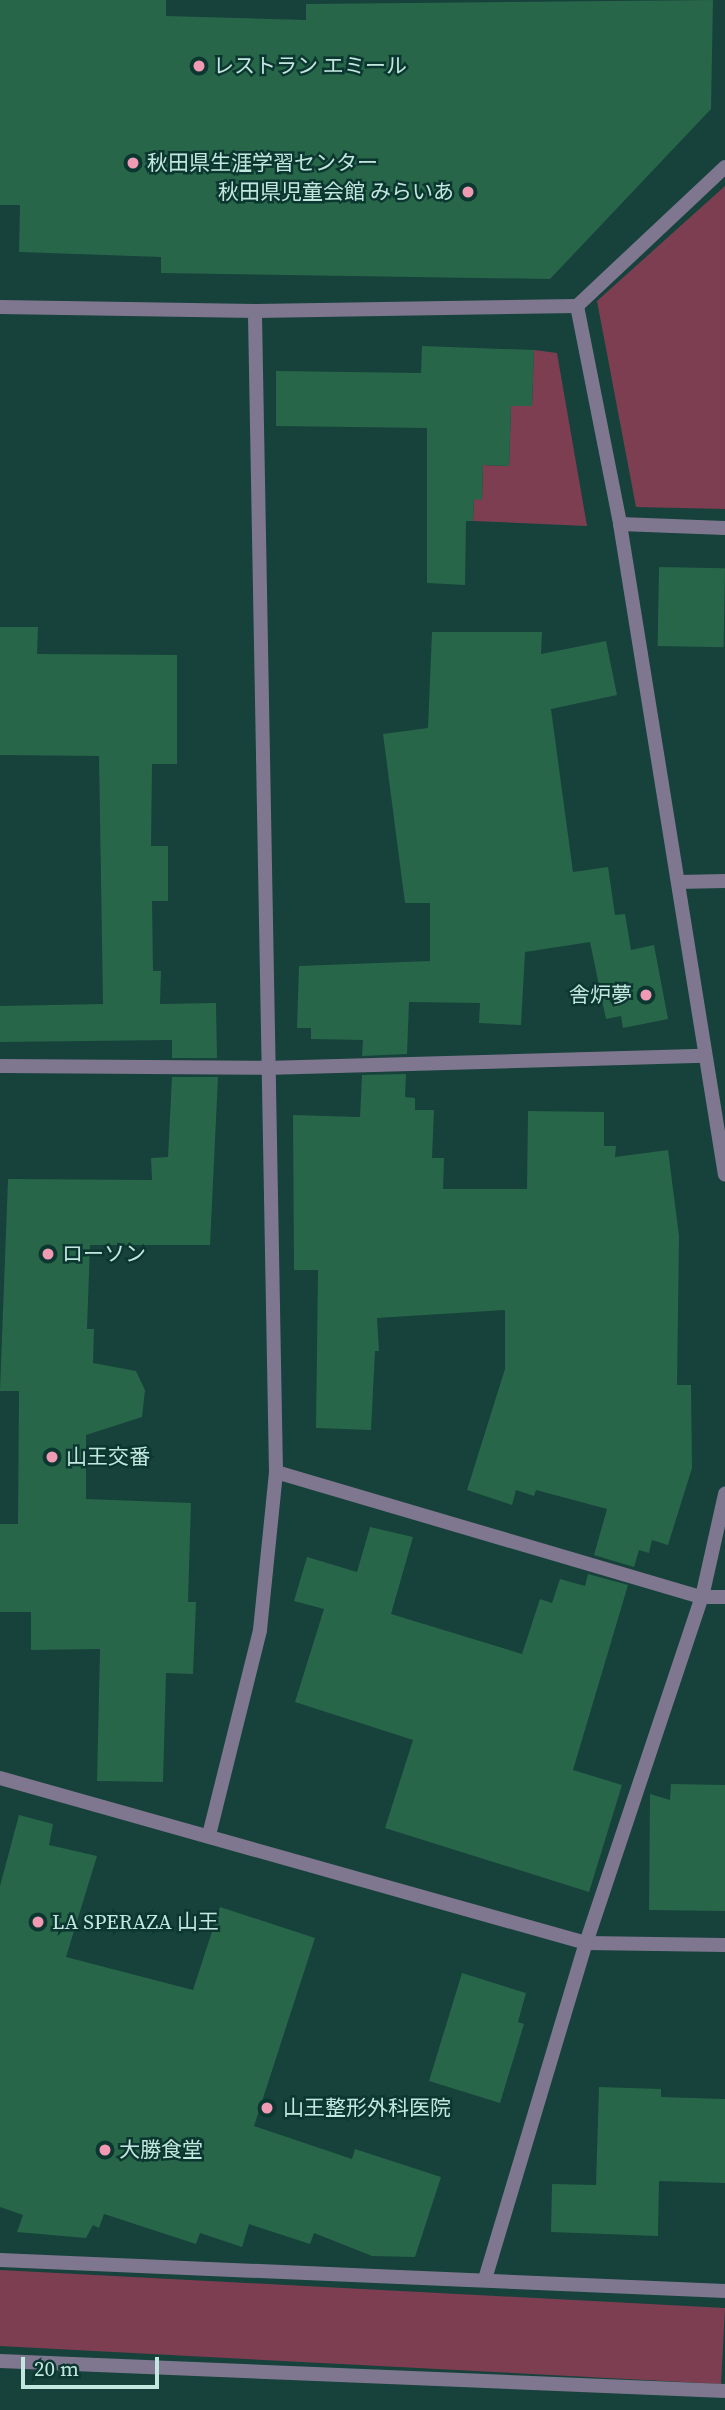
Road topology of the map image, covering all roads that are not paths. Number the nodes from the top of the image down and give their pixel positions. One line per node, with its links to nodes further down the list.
1 (725, 167): 2 (street)
2 (578, 306): 4 (street); 5 (street)
3 (0, 307): 4 (street)
4 (255, 311): 11 (street)
5 (620, 524): 6 (street); 8 (street)
6 (725, 528)
7 (725, 881): 8 (street)
8 (678, 882): 9 (street)
9 (704, 1056): 11 (street); 12 (street)
10 (0, 1066): 11 (street)
11 (265, 1068): 13 (street)
12 (725, 1175)
13 (276, 1472): 15 (street); 18 (street)
14 (725, 1494): 15 (street)
15 (702, 1597): 16 (street); 19 (street)
16 (725, 1597)
17 (0, 1778): 18 (street)
18 (209, 1835): 19 (street)
19 (586, 1943): 20 (street); 22 (street)
20 (725, 1945)
21 (0, 2260): 22 (street)
22 (485, 2279): 23 (street)
23 (725, 2291)
24 (0, 2361): 25 (street)
25 (725, 2392)

